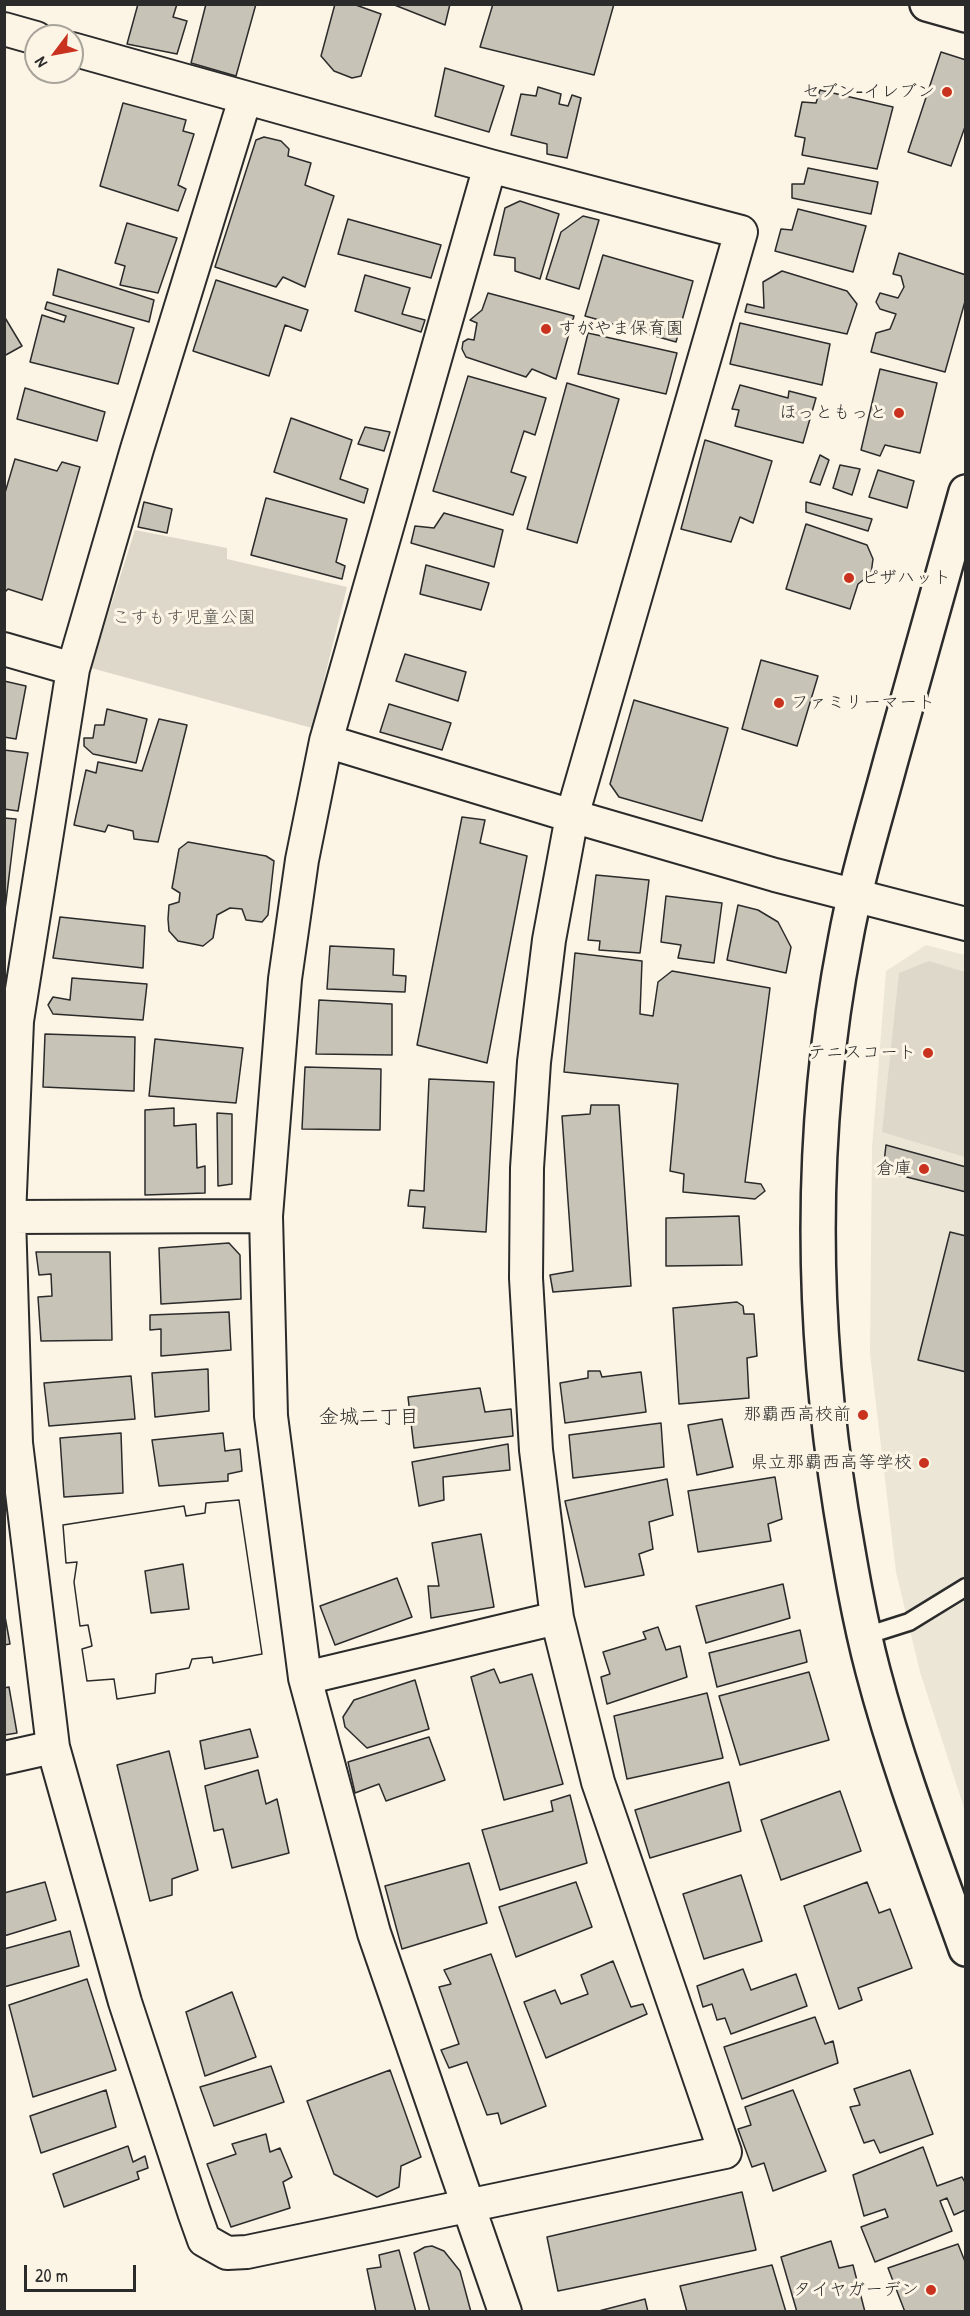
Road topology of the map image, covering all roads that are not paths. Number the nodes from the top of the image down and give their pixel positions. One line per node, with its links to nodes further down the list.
1 (927, 4): 2 (street)
2 (966, 15)
3 (4, 29): 4 (street)
4 (24, 35)
5 (84, 52): 6 (street)
6 (245, 99): 7 (street); 10 (street)
7 (490, 166): 11 (street); 12 (street)
8 (966, 492): 13 (street)
9 (4, 649): 10 (street)
10 (73, 669): 16 (street)
11 (326, 741): 12 (street); 15 (street)
12 (572, 816): 13 (street); 18 (street)
13 (854, 896): 14 (street); 19 (street)
14 (966, 924)
15 (266, 1216): 16 (street); 20 (street)
16 (9, 1217): 21 (street)
17 (966, 1587): 19 (lane)
18 (556, 1618): 20 (street); 24 (street)
19 (865, 1636): 23 (street)
20 (305, 1678): 24 (street)
21 (53, 1747): 22 (street); 24 (street)
22 (4, 1758)
23 (966, 1949)
24 (467, 2205): 25 (street)
25 (505, 2312)

